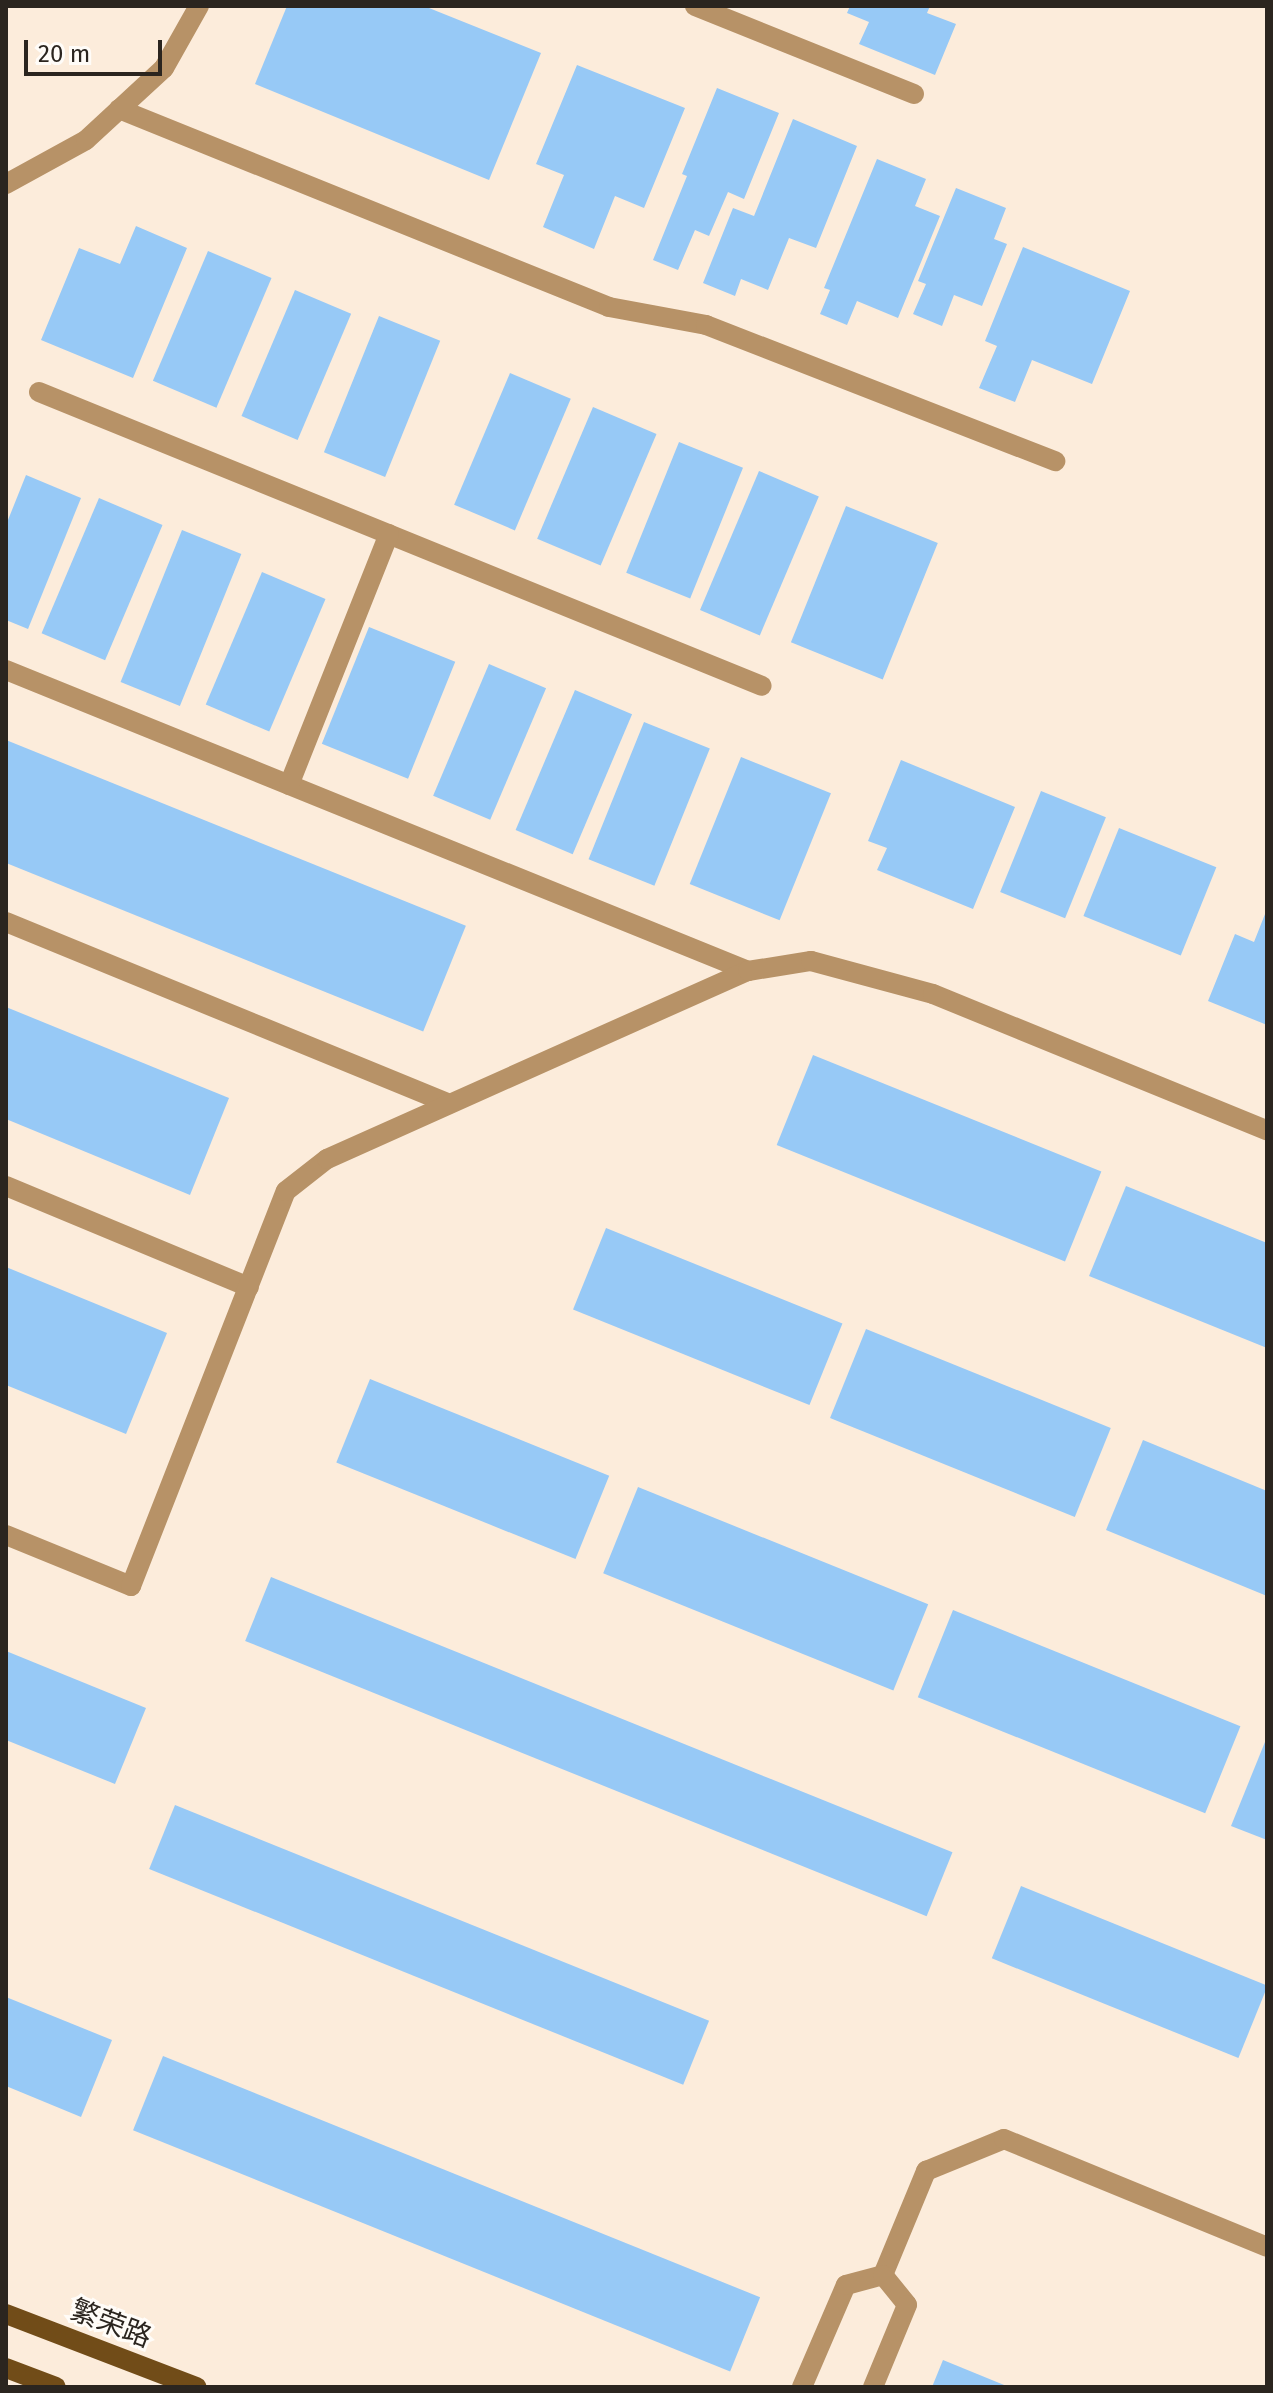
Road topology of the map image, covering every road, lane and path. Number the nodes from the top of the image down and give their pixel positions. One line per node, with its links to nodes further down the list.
1 (199, 6): 4 (lane)
2 (695, 6): 3 (lane)
3 (914, 94)
4 (119, 109): 5 (lane); 7 (lane)
5 (6, 184)
6 (39, 392): 8 (lane)
7 (1055, 461)
8 (389, 534): 10 (lane); 11 (lane)
9 (6, 670): 11 (lane)
10 (762, 686)
11 (289, 785): 13 (lane)
12 (6, 922): 14 (lane)
13 (748, 971): 14 (lane); 15 (lane)
14 (449, 1104): 17 (lane)
15 (1267, 1130)
16 (6, 1186): 17 (lane)
17 (249, 1287): 18 (lane)
18 (6, 1535)
19 (1267, 2247): 20 (lane)
20 (883, 2275): 25 (lane); 26 (lane)
21 (6, 2314): 24 (main road, 繁荣路)
22 (6, 2368): 23 (main road)
23 (56, 2387)
24 (196, 2387)
25 (802, 2387)
26 (873, 2387)

